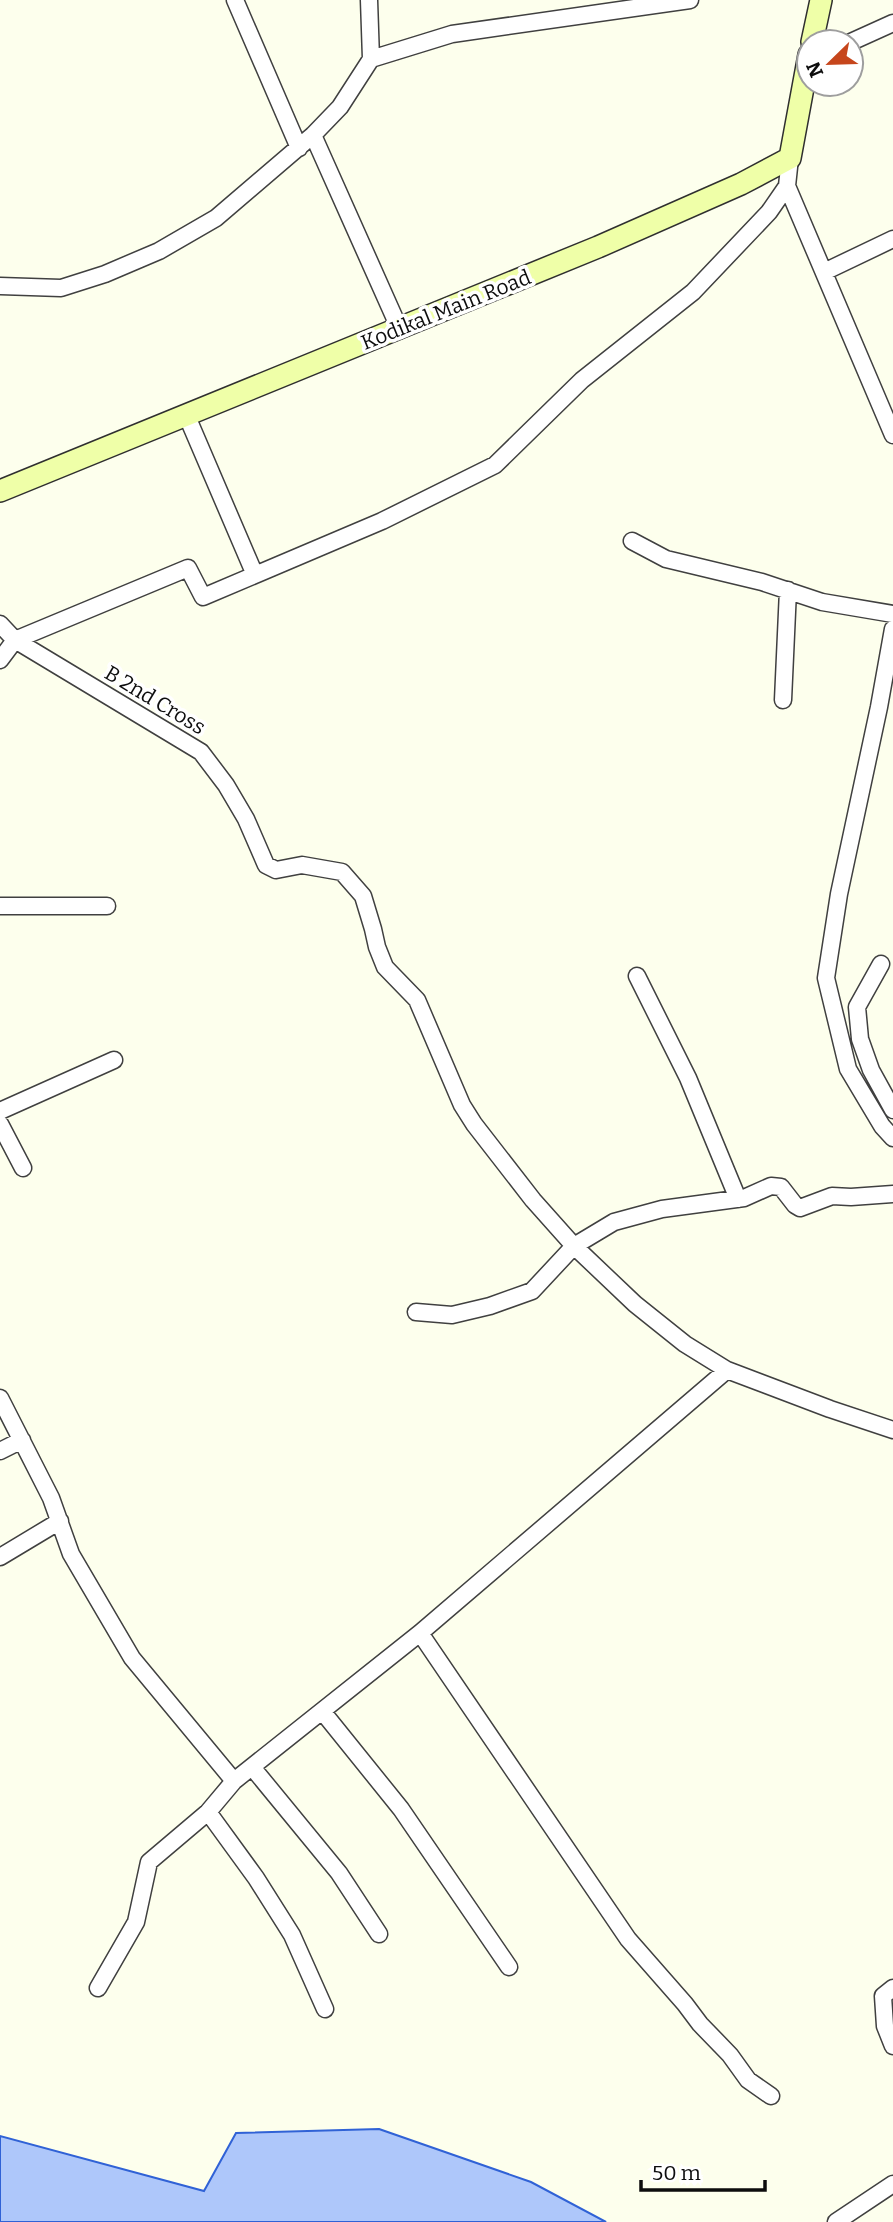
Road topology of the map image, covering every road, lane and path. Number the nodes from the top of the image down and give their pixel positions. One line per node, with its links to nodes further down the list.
1 (235, 0): 11 (street)
2 (369, 0): 8 (street)
3 (690, 0): 8 (street)
4 (821, 0): 6 (street)
5 (893, 23): 7 (street)
6 (815, 28)
7 (865, 36)
8 (371, 59): 10 (street)
9 (801, 98): 12 (street)
10 (313, 135): 11 (street); 17 (street)
11 (299, 148): 16 (street)
12 (790, 158): 13 (street); 17 (street, Kodikal Main Road)
13 (787, 186): 15 (street); 22 (street)
14 (893, 239): 15 (street)
15 (824, 271): 19 (street)
16 (0, 286)
17 (400, 330): 18 (street, Kodikal Main Road)
18 (186, 414): 20 (street, Kodikal Main Road); 22 (street)
19 (893, 435)
20 (0, 491)
21 (632, 541): 23 (street)
22 (255, 575): 27 (street)
23 (788, 590): 24 (street); 29 (street)
24 (893, 614)
25 (0, 624): 27 (street, B 2nd Cross)
26 (893, 629): 38 (street)
27 (15, 640): 28 (street); 42 (street, B 2nd Cross)
28 (0, 660)
29 (783, 700)
30 (0, 906): 31 (street)
31 (107, 906)
32 (881, 964): 35 (street)
33 (637, 976): 41 (street)
34 (114, 1060): 36 (street)
35 (893, 1110)
36 (0, 1111)
37 (0, 1124): 39 (street)
38 (893, 1138)
39 (23, 1168)
40 (893, 1194): 41 (street)
41 (738, 1199): 42 (street)
42 (574, 1247): 43 (street); 44 (street)
43 (416, 1312)
44 (727, 1370): 46 (street); 51 (street)
45 (0, 1398): 47 (street)
46 (893, 1430)
47 (22, 1440): 48 (street); 49 (street)
48 (0, 1451)
49 (60, 1521): 50 (street); 54 (street)
50 (0, 1556)
51 (420, 1633): 52 (street); 62 (street)
52 (322, 1711): 53 (street); 57 (street)
53 (252, 1767): 54 (street); 56 (street)
54 (234, 1781): 55 (street)
55 (208, 1812): 58 (street); 60 (street)
56 (379, 1934)
57 (509, 1967)
58 (98, 1988)
59 (893, 1988): 61 (street)
60 (326, 2009)
61 (893, 2046)
62 (771, 2096)
63 (893, 2184): 64 (street)
64 (836, 2222)

